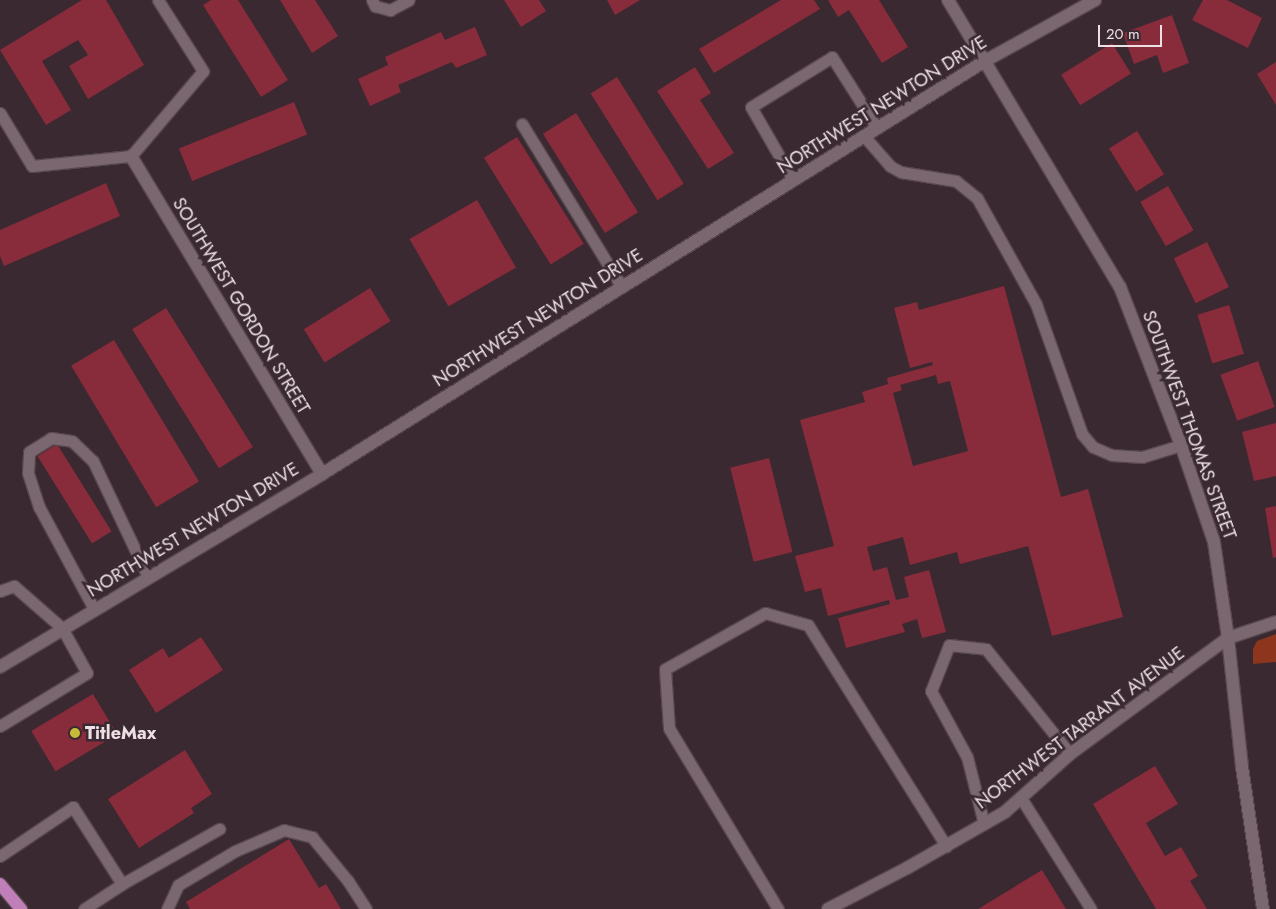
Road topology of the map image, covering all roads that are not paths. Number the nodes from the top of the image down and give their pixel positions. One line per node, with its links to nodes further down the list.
1 (158, 0): 11 (lane)
2 (372, 0): 3 (lane)
3 (409, 0)
4 (948, 0): 6 (street, SOUTHWEST THOMAS STREET)
5 (1095, 0): 6 (street, NORTHWEST NEWTON DRIVE)
6 (985, 61): 9 (street, NORTHWEST NEWTON DRIVE); 14 (street, SOUTHWEST THOMAS STREET)
7 (0, 113): 11 (lane)
8 (522, 124): 13 (lane)
9 (877, 128): 10 (street, NORTHWEST NEWTON DRIVE); 12 (lane)
10 (864, 136): 12 (street, NORTHWEST NEWTON DRIVE); 14 (lane)
11 (130, 156): 15 (street, SOUTHWEST GORDON STREET)
12 (793, 180): 13 (street, NORTHWEST NEWTON DRIVE)
13 (622, 287): 15 (street, NORTHWEST NEWTON DRIVE)
14 (1181, 445): 21 (street, SOUTHWEST THOMAS STREET)
15 (322, 474): 16 (street, NORTHWEST NEWTON DRIVE)
16 (148, 577): 18 (street, NORTHWEST NEWTON DRIVE); 18 (lane)
17 (0, 591): 20 (lane)
18 (94, 609): 20 (street, NORTHWEST NEWTON DRIVE)
19 (1276, 622): 21 (street, NORTHWEST TARRANT AVENUE)
20 (62, 628): 22 (street, NORTHWEST NEWTON DRIVE); 23 (lane)
21 (1228, 638): 24 (street, NORTHWEST TARRANT AVENUE); 39 (street, SOUTHWEST THOMAS STREET)
22 (0, 667)
23 (0, 726)
24 (1070, 754): 25 (street, NORTHWEST TARRANT AVENUE); 26 (lane)
25 (1021, 798): 26 (street, NORTHWEST TARRANT AVENUE); 38 (lane)
26 (984, 824): 28 (street, NORTHWEST TARRANT AVENUE)
27 (219, 829): 31 (lane)
28 (946, 846): 36 (lane); 37 (street, NORTHWEST TARRANT AVENUE)
29 (0, 856): 31 (lane)
30 (0, 884): 32 (main road)
31 (122, 884): 33 (lane)
32 (21, 909)
33 (84, 909)
34 (167, 909): 35 (lane)
35 (366, 909)
36 (778, 909)
37 (828, 909)
38 (1091, 909)
39 (1263, 909)

